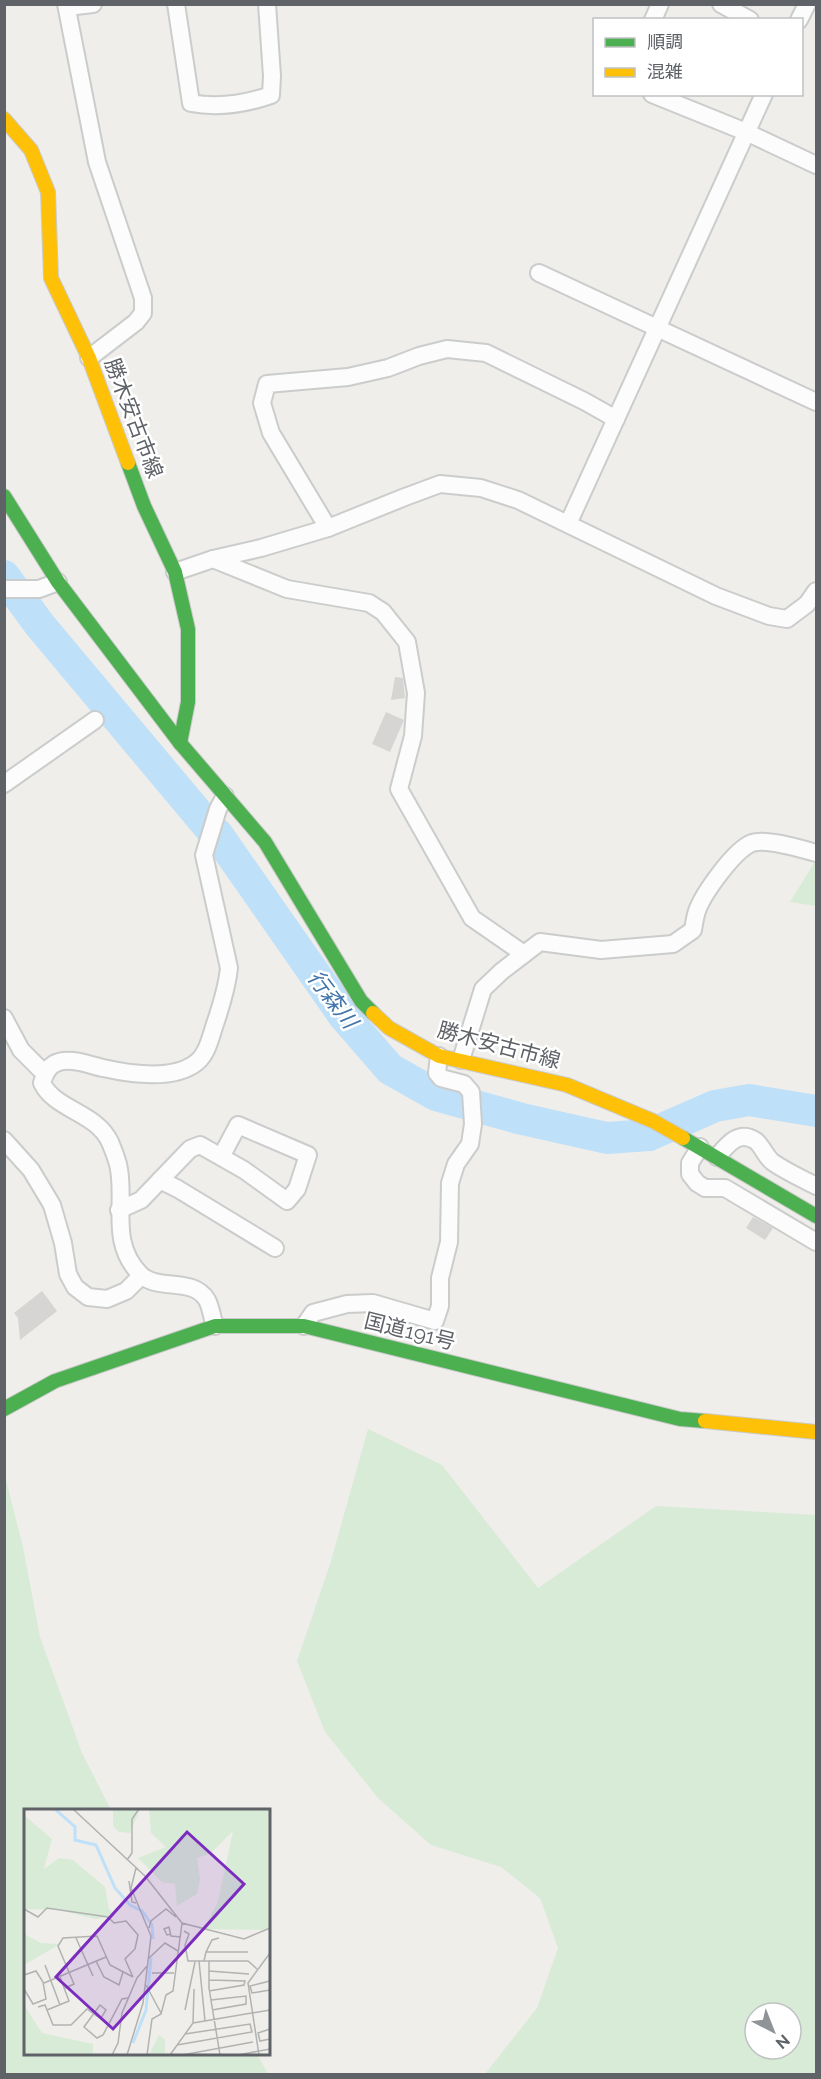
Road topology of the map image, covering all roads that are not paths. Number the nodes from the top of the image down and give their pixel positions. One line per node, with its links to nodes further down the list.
1 (93, 4): 7 (street)
2 (176, 4): 3 (street)
3 (267, 4)
4 (660, 4): 8 (street)
5 (721, 4): 9 (street)
6 (807, 4): 10 (street)
7 (66, 6): 18 (street)
8 (654, 18)
9 (746, 18)
10 (800, 18)
11 (657, 96): 14 (street)
12 (763, 96): 14 (street)
13 (4, 119): 18 (main road, 勝木安古市線)
14 (746, 132): 15 (street); 17 (street)
15 (816, 165)
16 (539, 273): 17 (street)
17 (656, 327): 19 (street); 20 (street)
18 (89, 358): 25 (main road, 勝木安古市線)
19 (816, 402)
20 (616, 419): 22 (street); 23 (street)
21 (4, 495): 26 (main road, 勝木安古市線)
22 (568, 524): 23 (street); 28 (street)
23 (328, 528): 24 (street)
24 (213, 559): 25 (street); 34 (street)
25 (176, 572): 30 (main road, 勝木安古市線)
26 (58, 582): 27 (street); 30 (main road, 勝木安古市線)
27 (5, 590)
28 (816, 591)
29 (95, 720): 31 (street)
30 (180, 743): 32 (main road, 勝木安古市線)
31 (4, 784)
32 (225, 796): 36 (main road, 勝木安古市線); 38 (street)
33 (816, 853): 34 (street)
34 (524, 954): 37 (street)
35 (4, 1018): 38 (street)
36 (439, 1056): 37 (main road, 勝木安古市線); 51 (street)
37 (461, 1060): 40 (main road, 勝木安古市線)
38 (45, 1074): 45 (street)
39 (4, 1140): 49 (street)
40 (697, 1145): 42 (main road, 勝木安古市線); 47 (street)
41 (222, 1157): 41 (street); 43 (street)
42 (717, 1157): 44 (street); 46 (main road, 勝木安古市線)
43 (160, 1180): 45 (street); 48 (street)
44 (816, 1186)
45 (119, 1210): 49 (street)
46 (816, 1216)
47 (816, 1242)
48 (275, 1248)
49 (141, 1276): 50 (street)
50 (215, 1326): 51 (main road, 国道191号); 52 (main road, 国道191号)
51 (304, 1326): 53 (main road, 国道191号)
52 (4, 1409)
53 (816, 1432)

